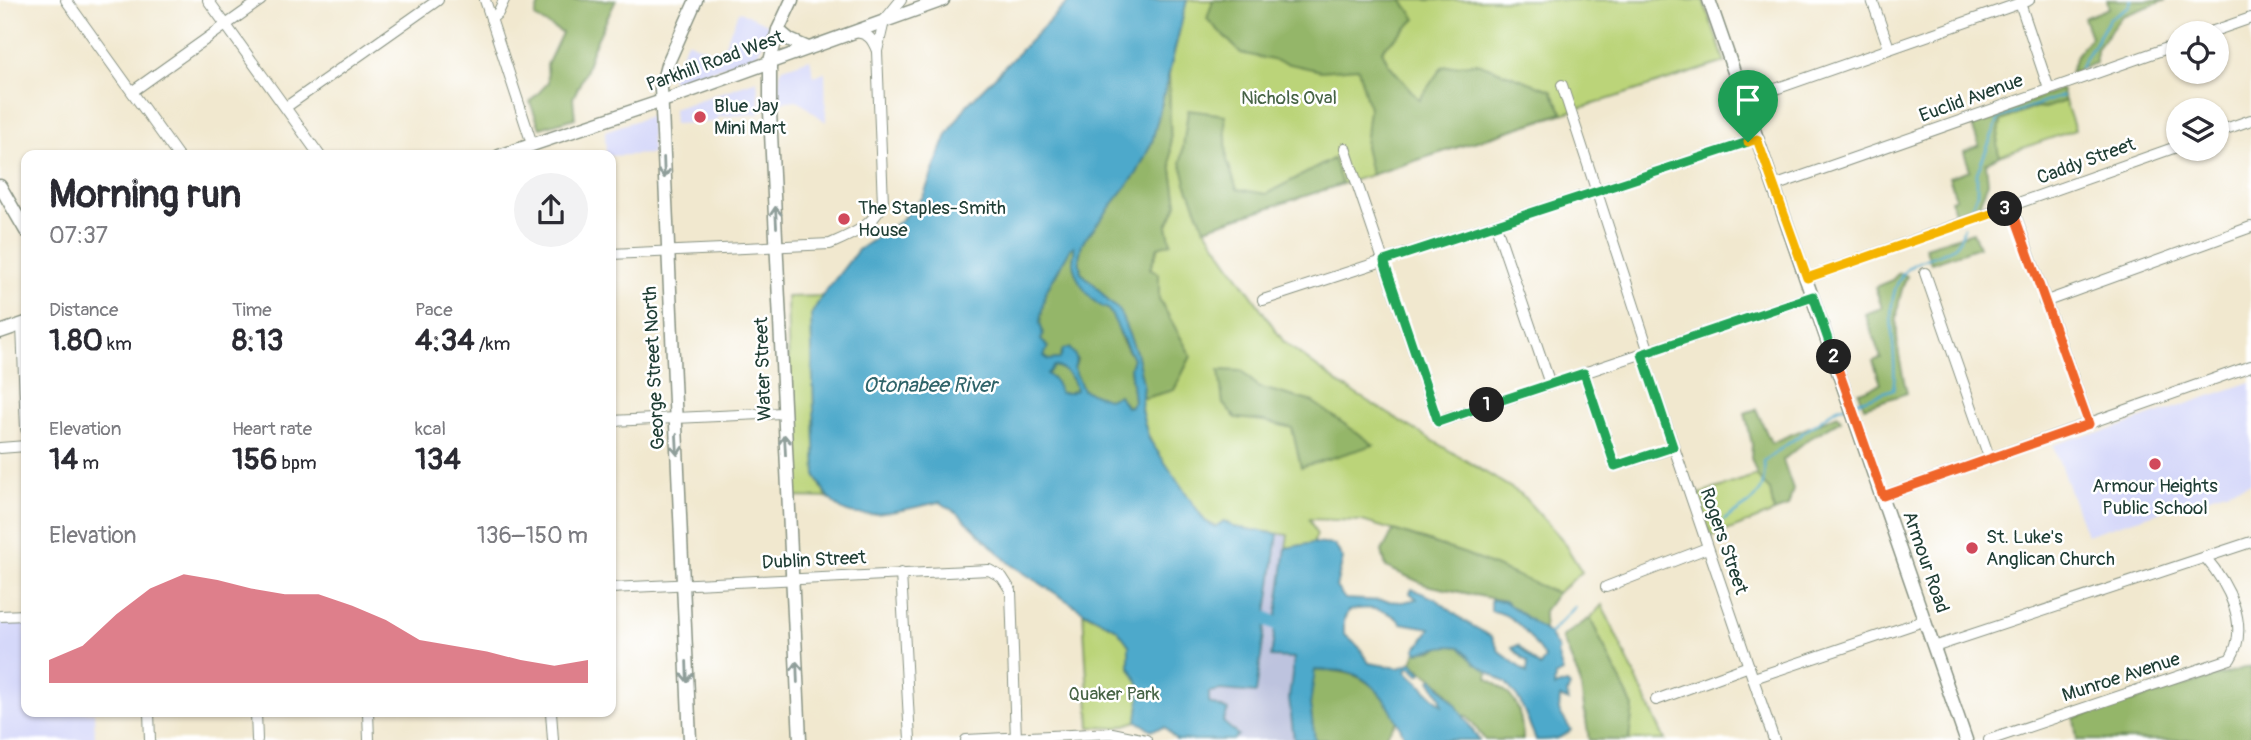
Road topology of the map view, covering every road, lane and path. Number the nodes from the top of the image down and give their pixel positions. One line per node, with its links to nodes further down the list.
1 (66, 0): 29 (street)
2 (208, 0): 18 (street)
3 (261, 0): 18 (street)
4 (438, 0): 32 (street)
5 (485, 0): 16 (street)
6 (504, 0): 16 (street)
7 (696, 0): 30 (main road, George Street North)
8 (792, 0): 20 (main road, Water Street)
9 (901, 0): 17 (street)
10 (943, 0): 14 (main road, Parkhill Road West)
11 (1709, 0): 31 (main road, Armour Road)
12 (1872, 0): 23 (street)
13 (2024, 2): 23 (street); 28 (street)
14 (914, 4): 17 (main road, Parkhill Road West)
15 (2251, 18): 19 (street)
16 (491, 19): 36 (street)
17 (884, 21): 21 (main road, Parkhill Road West); 25 (street)
18 (226, 25): 29 (street); 32 (street)
19 (2229, 26)
20 (778, 30): 22 (main road); 26 (main road, Water Street)
21 (854, 32): 22 (main road, Parkhill Road West); 25 (street)
22 (808, 48): 26 (main road, Parkhill Road West)
23 (1889, 48): 31 (street)
24 (2166, 48): 28 (street, Euclid Avenue)
25 (877, 51): 51 (street)
26 (770, 61): 30 (main road, Parkhill Road West); 51 (main road, Water Street, one-way to 26)
27 (1562, 85): 44 (street, Rogers Street)
28 (2049, 89): 43 (street, Euclid Avenue)
29 (133, 91): 38 (street)
30 (662, 100): 36 (main road, Parkhill Road West); 52 (main road, George Street North, one-way to 52)
31 (1744, 100): 35 (main road, Armour Road)
32 (286, 107): 39 (street)
33 (2251, 120): 34 (street)
34 (2229, 128)
35 (1757, 139): 43 (main road, Armour Road); 44 (street)
36 (532, 144): 40 (main road, Parkhill Road West)
37 (1345, 148): 54 (street)
38 (174, 150)
39 (316, 150)
40 (516, 150)
41 (2166, 151): 46 (street, Caddy Street)
42 (0, 186): 47 (main road)
43 (1774, 186): 56 (main road, Armour Road)
44 (1596, 192): 49 (street); 62 (street, Rogers Street)
45 (0, 200): 48 (main road)
46 (2011, 206): 56 (street, Caddy Street); 59 (street)
47 (21, 223)
48 (21, 224)
49 (1496, 226): 54 (street); 65 (street)
50 (2251, 226): 59 (street)
51 (778, 247): 52 (street); 66 (main road, Water Street)
52 (668, 251): 53 (street); 67 (main road, George Street North)
53 (616, 254)
54 (1384, 261): 58 (street); 65 (street)
55 (1925, 273): 73 (street)
56 (1807, 278): 57 (main road, Armour Road)
57 (1813, 296): 62 (street); 74 (main road, Armour Road)
58 (1263, 300)
59 (2044, 302): 69 (street)
60 (21, 325): 61 (main road)
61 (0, 332)
62 (1645, 353): 64 (street); 71 (street, Rogers Street)
63 (2251, 366): 69 (street)
64 (1584, 373): 65 (street); 71 (street)
65 (1550, 384)
66 (783, 413): 67 (street); 79 (main road, Water Street, one-way to 66)
67 (676, 419): 68 (street); 80 (main road, George Street North, one-way to 80)
68 (616, 421)
69 (2089, 424): 73 (street)
70 (21, 446): 72 (street)
71 (1673, 447): 76 (street, Rogers Street)
72 (0, 448)
73 (1989, 457): 74 (street)
74 (1883, 496): 85 (main road, Armour Road)
75 (2251, 542): 77 (street)
76 (1707, 548): 81 (street); 87 (street, Rogers Street)
77 (2205, 557): 86 (street); 106 (street, Munroe Avenue)
78 (901, 573): 79 (street, Dublin Street); 94 (street, Dublin Street); 101 (street)
79 (793, 579): 80 (street, Dublin Street); 100 (main road, Water Street, one-way to 79)
80 (684, 584): 82 (street, Dublin Street); 99 (main road, George Street North, one-way to 99)
81 (1606, 587)
82 (616, 588)
83 (21, 615): 84 (street)
84 (0, 616)
85 (1926, 620): 86 (main road, Armour Road); 88 (street)
86 (1934, 647): 105 (main road, Armour Road)
87 (1749, 666): 88 (street, Rogers Street); 89 (street)
88 (1754, 678): 104 (street, Rogers Street)
89 (1657, 700)
90 (149, 717): 95 (street)
91 (256, 717): 96 (street)
92 (368, 717): 97 (street)
93 (551, 717): 98 (street)
94 (1016, 739): 102 (street); 103 (street)
95 (150, 740)
96 (257, 740)
97 (369, 740)
98 (553, 740)
99 (690, 740)
100 (800, 740)
101 (910, 740)
102 (966, 740)
103 (1146, 740)
104 (1774, 740)
105 (1966, 740)
106 (1989, 740)

